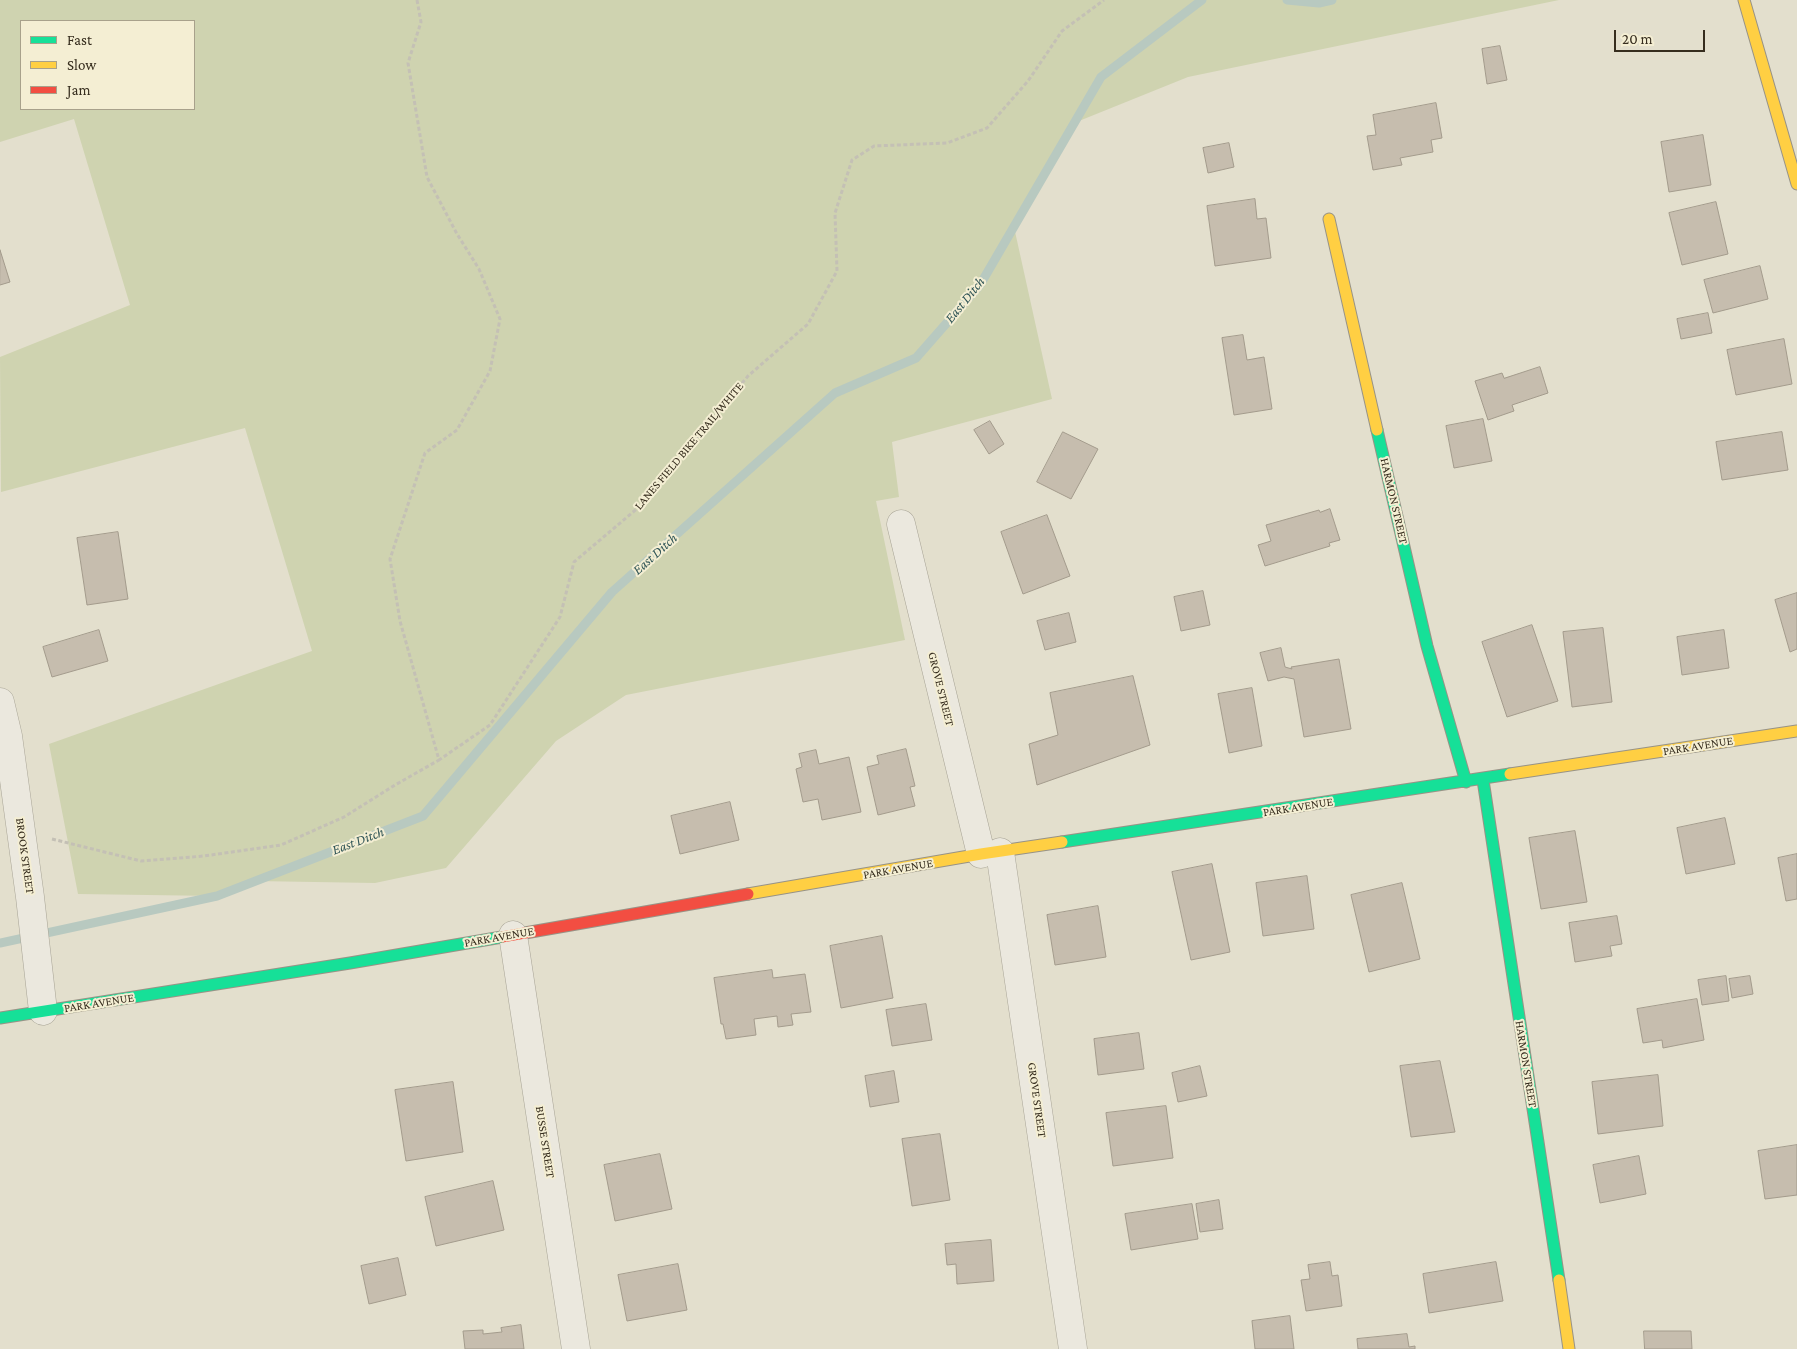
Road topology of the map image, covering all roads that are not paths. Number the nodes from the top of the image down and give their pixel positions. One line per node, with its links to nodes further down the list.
1 (1744, 0): 2 (street)
2 (1797, 184)
3 (1329, 219): 8 (street, HARMON STREET)
4 (901, 524): 9 (street, GROVE STREET)
5 (0, 702): 11 (street, BROOK STREET)
6 (1797, 731): 7 (street, PARK AVENUE)
7 (1483, 780): 8 (street, PARK AVENUE); 15 (street, HARMON STREET)
8 (1466, 782): 9 (street, PARK AVENUE)
9 (991, 853): 10 (street, PARK AVENUE); 14 (street, GROVE STREET)
10 (513, 935): 11 (street, PARK AVENUE); 13 (street, BUSSE STREET)
11 (44, 1011): 12 (street, PARK AVENUE)
12 (0, 1018)
13 (576, 1349)
14 (1073, 1349)
15 (1569, 1349)

